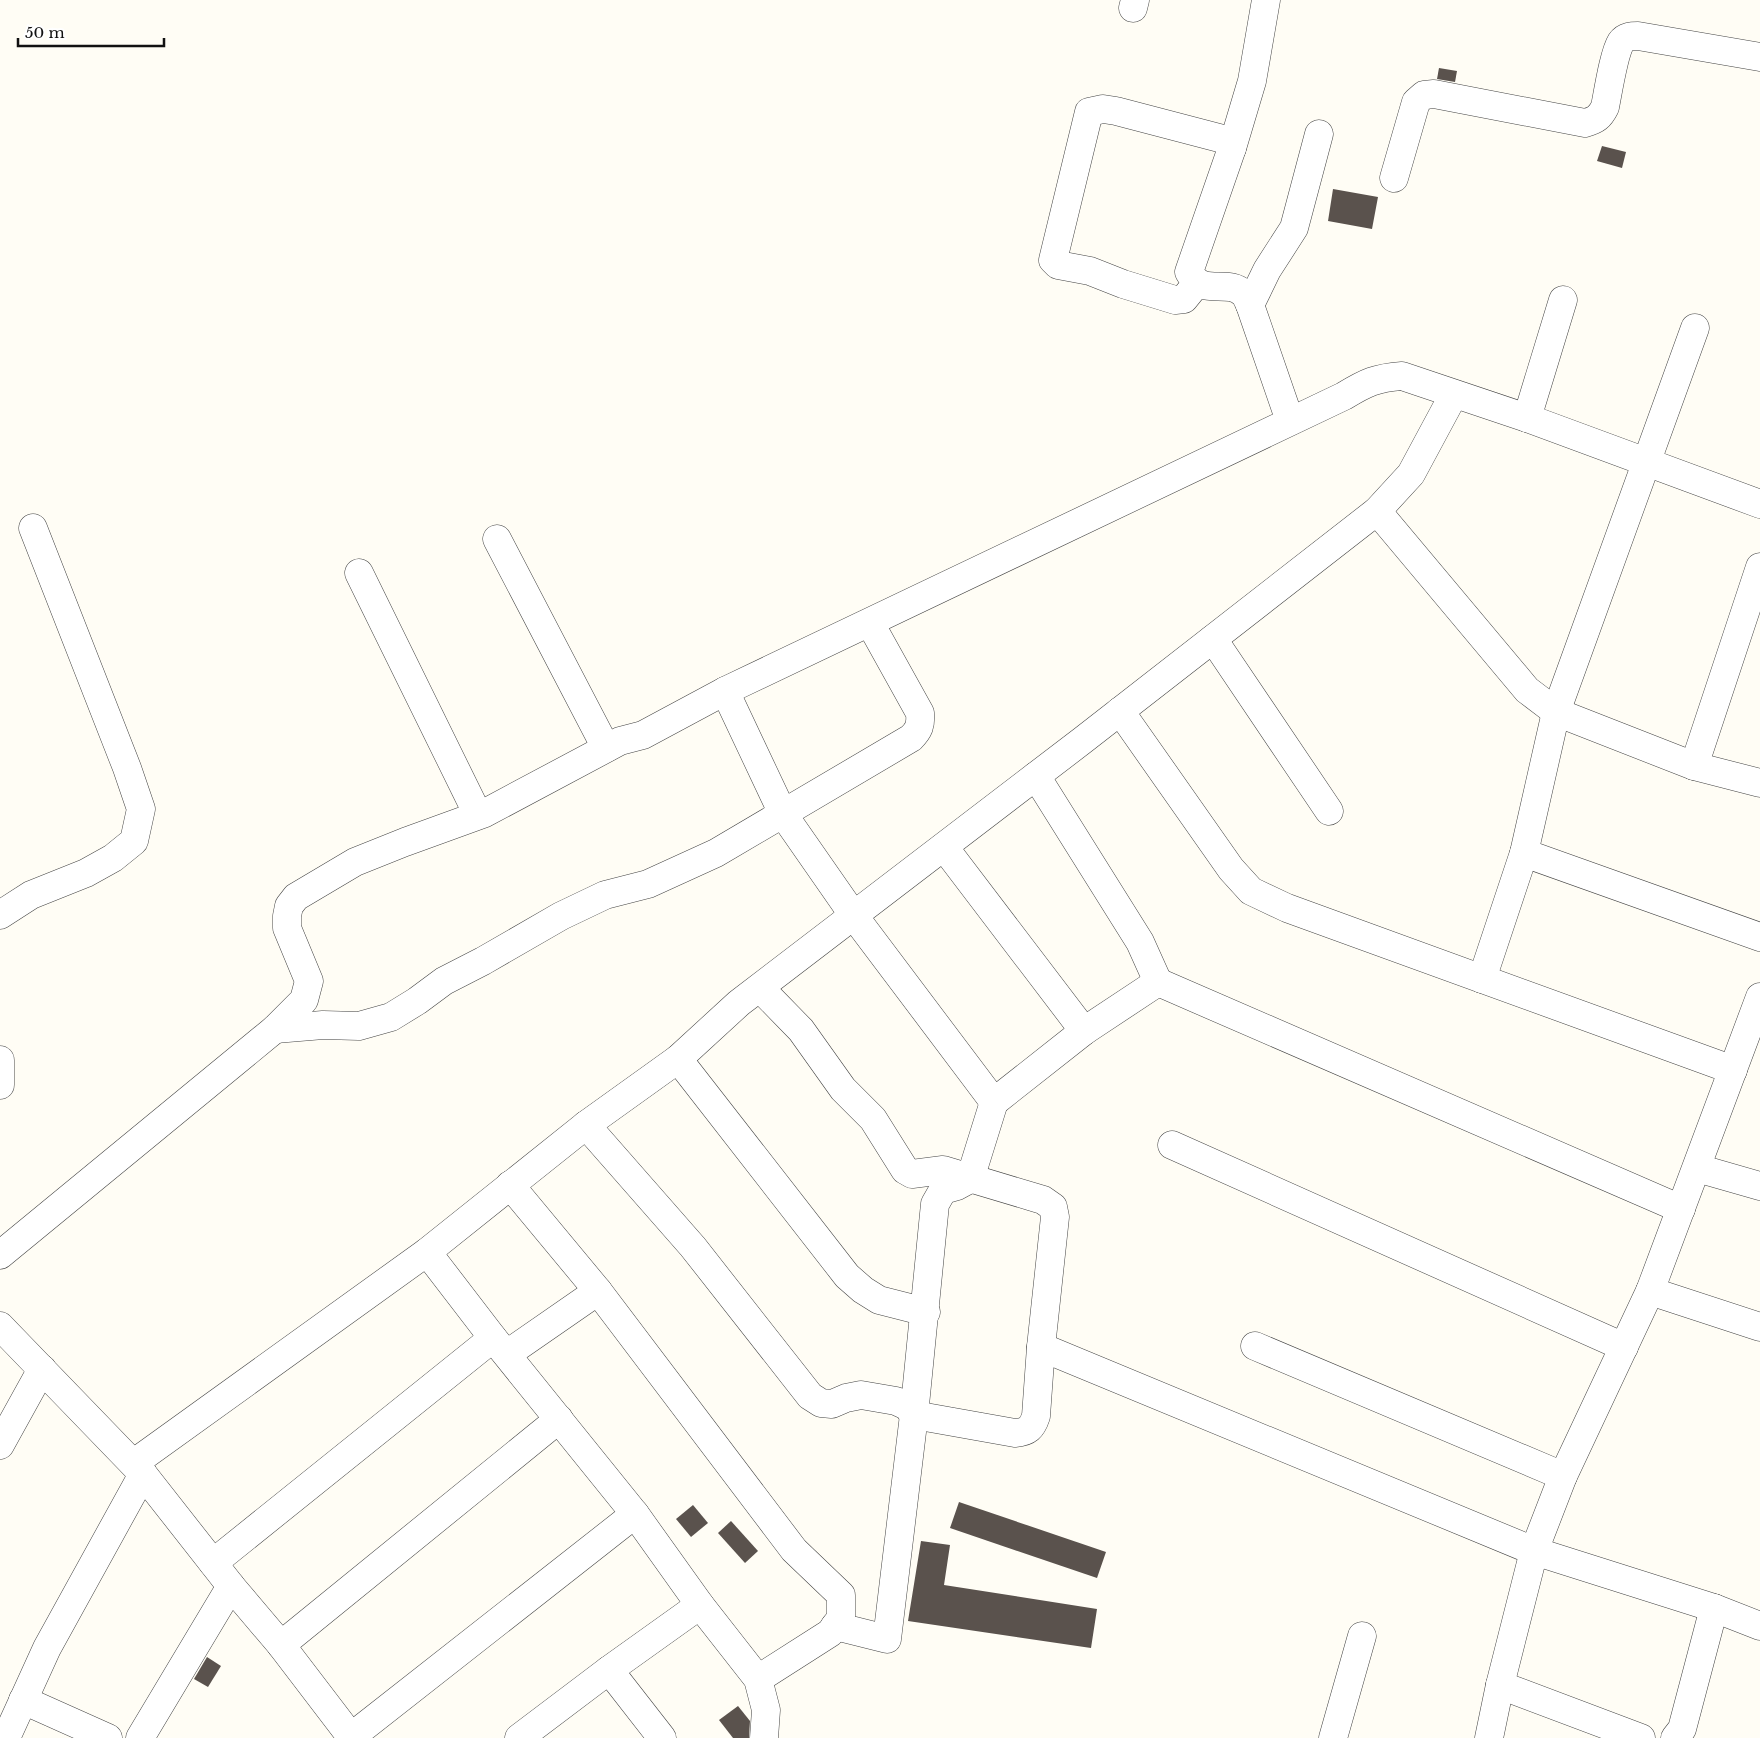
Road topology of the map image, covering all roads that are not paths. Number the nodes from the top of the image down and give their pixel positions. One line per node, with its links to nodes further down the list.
1 (1266, 0): 4 (street)
2 (1760, 57): 5 (street)
3 (1319, 134): 8 (street)
4 (1232, 148): 6 (street); 6 (street)
5 (1394, 178)
6 (1197, 283): 8 (street)
7 (1563, 300): 11 (street)
8 (1250, 304): 12 (street)
9 (1695, 328): 13 (street)
10 (1454, 394): 11 (street); 12 (street); 15 (street)
11 (1527, 418): 13 (street)
12 (1290, 421): 20 (street)
13 (1646, 462): 14 (street); 24 (street)
14 (1760, 504)
15 (1377, 511): 21 (street); 24 (street)
16 (32, 528): 34 (street)
17 (496, 539): 25 (street)
18 (1760, 566): 26 (street)
19 (359, 573): 31 (street)
20 (870, 623): 22 (street); 30 (street)
21 (1213, 639): 23 (street); 29 (street)
22 (725, 691): 25 (street); 30 (street)
23 (1120, 711): 27 (street); 37 (street)
24 (1556, 712): 26 (street); 33 (street)
25 (606, 748): 31 (street)
26 (1694, 766): 28 (street)
27 (1036, 776): 32 (street); 38 (street)
28 (1760, 783)
29 (1329, 811)
30 (783, 814): 35 (street); 41 (street)
31 (478, 815): 41 (street)
32 (944, 847): 35 (street); 42 (street)
33 (1524, 853): 36 (street); 37 (street)
34 (0, 915)
35 (854, 916): 39 (street); 48 (street)
36 (1760, 937)
37 (1482, 979): 46 (street)
38 (1158, 982): 42 (street); 55 (street)
39 (760, 988): 44 (street); 52 (street)
40 (1760, 997): 43 (street)
41 (275, 1029): 57 (street)
42 (1084, 1031): 48 (street)
43 (1753, 1038): 46 (street)
44 (678, 1059): 49 (street); 60 (street)
45 (0, 1060): 47 (street)
46 (1733, 1070): 51 (street)
47 (0, 1086)
48 (994, 1102): 52 (street)
49 (586, 1125): 53 (street); 68 (street)
50 (1172, 1145): 66 (street)
51 (1697, 1168): 54 (street); 55 (street)
52 (970, 1179): 60 (street); 65 (street)
53 (510, 1185): 56 (street); 58 (street)
54 (1760, 1186)
55 (1681, 1209): 59 (street)
56 (427, 1252): 63 (street); 71 (street)
57 (0, 1255)
58 (598, 1291): 63 (street); 79 (street)
59 (1650, 1291): 62 (street); 66 (street)
60 (926, 1312): 68 (street)
61 (0, 1326): 67 (street)
62 (1760, 1328)
63 (500, 1346): 69 (street); 75 (street)
64 (1255, 1346): 72 (street)
65 (1041, 1347): 68 (street); 74 (street)
66 (1624, 1347): 72 (street)
67 (42, 1369): 70 (street); 71 (street)
68 (914, 1415): 79 (street)
69 (559, 1419): 73 (street); 82 (street)
70 (0, 1445)
71 (139, 1468): 75 (street); 86 (street)
72 (1563, 1476): 74 (street)
73 (635, 1514): 77 (street); 87 (street)
74 (1534, 1551): 78 (street); 85 (street)
75 (213, 1563): 76 (street)
76 (231, 1586): 82 (street); 91 (street)
77 (700, 1605): 83 (street); 84 (street)
78 (1714, 1608): 80 (street); 97 (street)
79 (835, 1626): 84 (street)
80 (1760, 1626)
81 (1362, 1636): 94 (street)
82 (281, 1646): 87 (street)
83 (609, 1670): 88 (street); 92 (street)
84 (758, 1679): 93 (street)
85 (1500, 1685): 95 (street); 96 (street)
86 (23, 1700): 89 (street); 90 (street)
87 (352, 1737)
88 (522, 1737)
89 (6, 1738)
90 (108, 1738)
91 (140, 1738)
92 (662, 1738)
93 (764, 1738)
94 (1334, 1738)
95 (1489, 1738)
96 (1641, 1738)
97 (1675, 1738)

